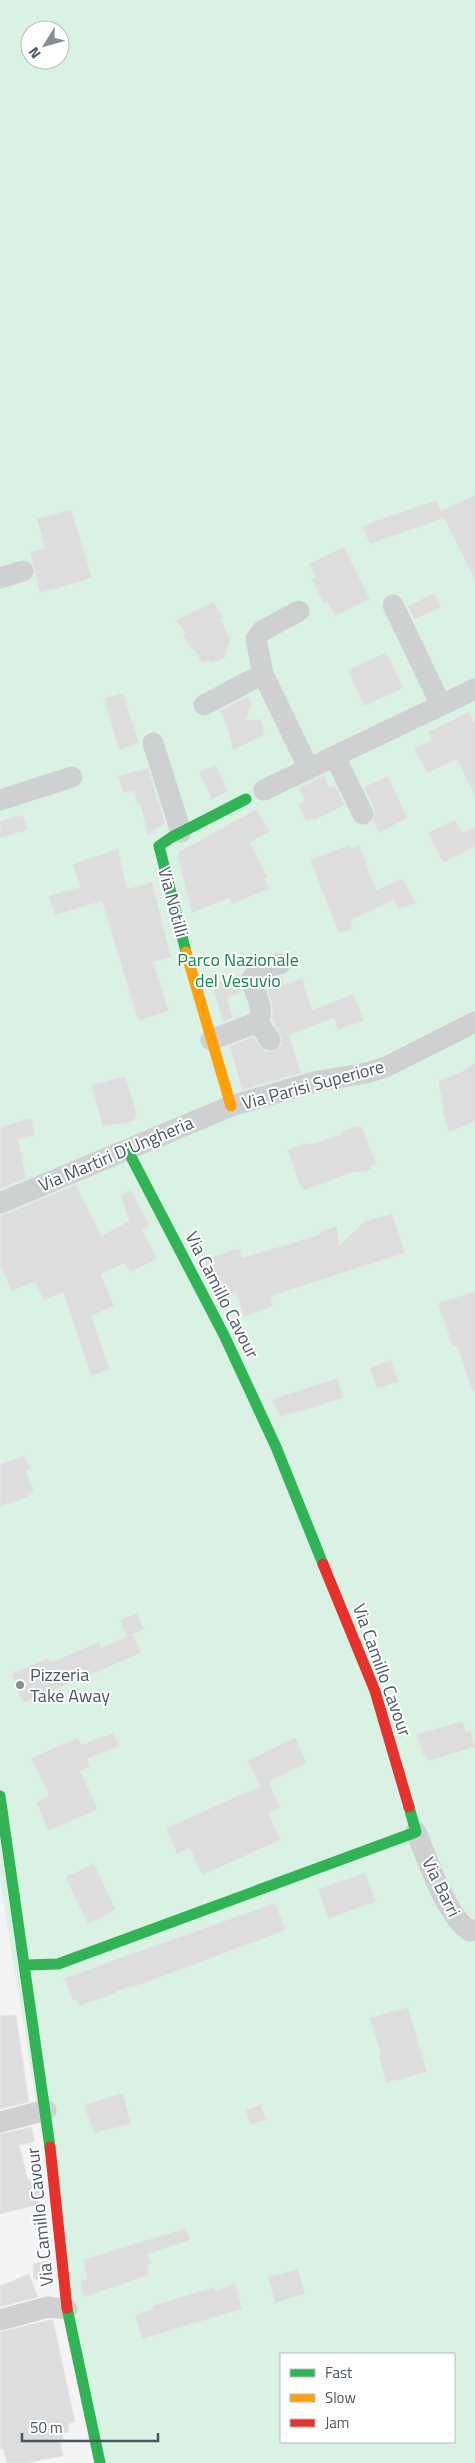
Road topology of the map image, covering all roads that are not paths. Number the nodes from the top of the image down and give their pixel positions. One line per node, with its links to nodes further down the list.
1 (23, 571): 2 (street)
2 (0, 578)
3 (393, 605): 8 (street)
4 (299, 611): 5 (street)
5 (263, 674): 7 (street); 11 (street)
6 (475, 689): 8 (street, Via Notilli)
7 (204, 705)
8 (441, 705): 10 (street, Via Notilli)
9 (153, 743): 16 (street)
10 (335, 756): 11 (street, Via Notilli); 15 (street)
11 (309, 769): 13 (street, Via Notilli)
12 (72, 777): 14 (street)
13 (255, 795): 16 (street, Via Notilli)
14 (0, 800)
15 (363, 814)
16 (181, 832): 20 (street, Via Notilli)
17 (280, 964): 18 (street)
18 (258, 1022): 20 (street); 21 (street)
19 (475, 1022): 22 (street, Via Parisi Superiore)
20 (211, 1040): 22 (street, Via Notilli)
21 (270, 1040)
22 (231, 1106): 23 (street, Via Martiri D'Ungheria)
23 (127, 1149): 24 (street, Via Martiri D'Ungheria); 26 (street, Via Camillo Cavour)
24 (0, 1203)
25 (0, 1796): 27 (street, Via Camillo Cavour)
26 (416, 1832): 28 (street, Via Barri); 29 (street)
27 (8, 1902): 29 (street, Via Camillo Cavour)
28 (475, 1930)
29 (27, 1965): 30 (street, Via Camillo Cavour)
30 (46, 2110): 31 (street); 32 (street, Via Camillo Cavour)
31 (0, 2122)
32 (68, 2309): 33 (street); 34 (street, Via Camillo Cavour)
33 (0, 2320)
34 (100, 2463)

